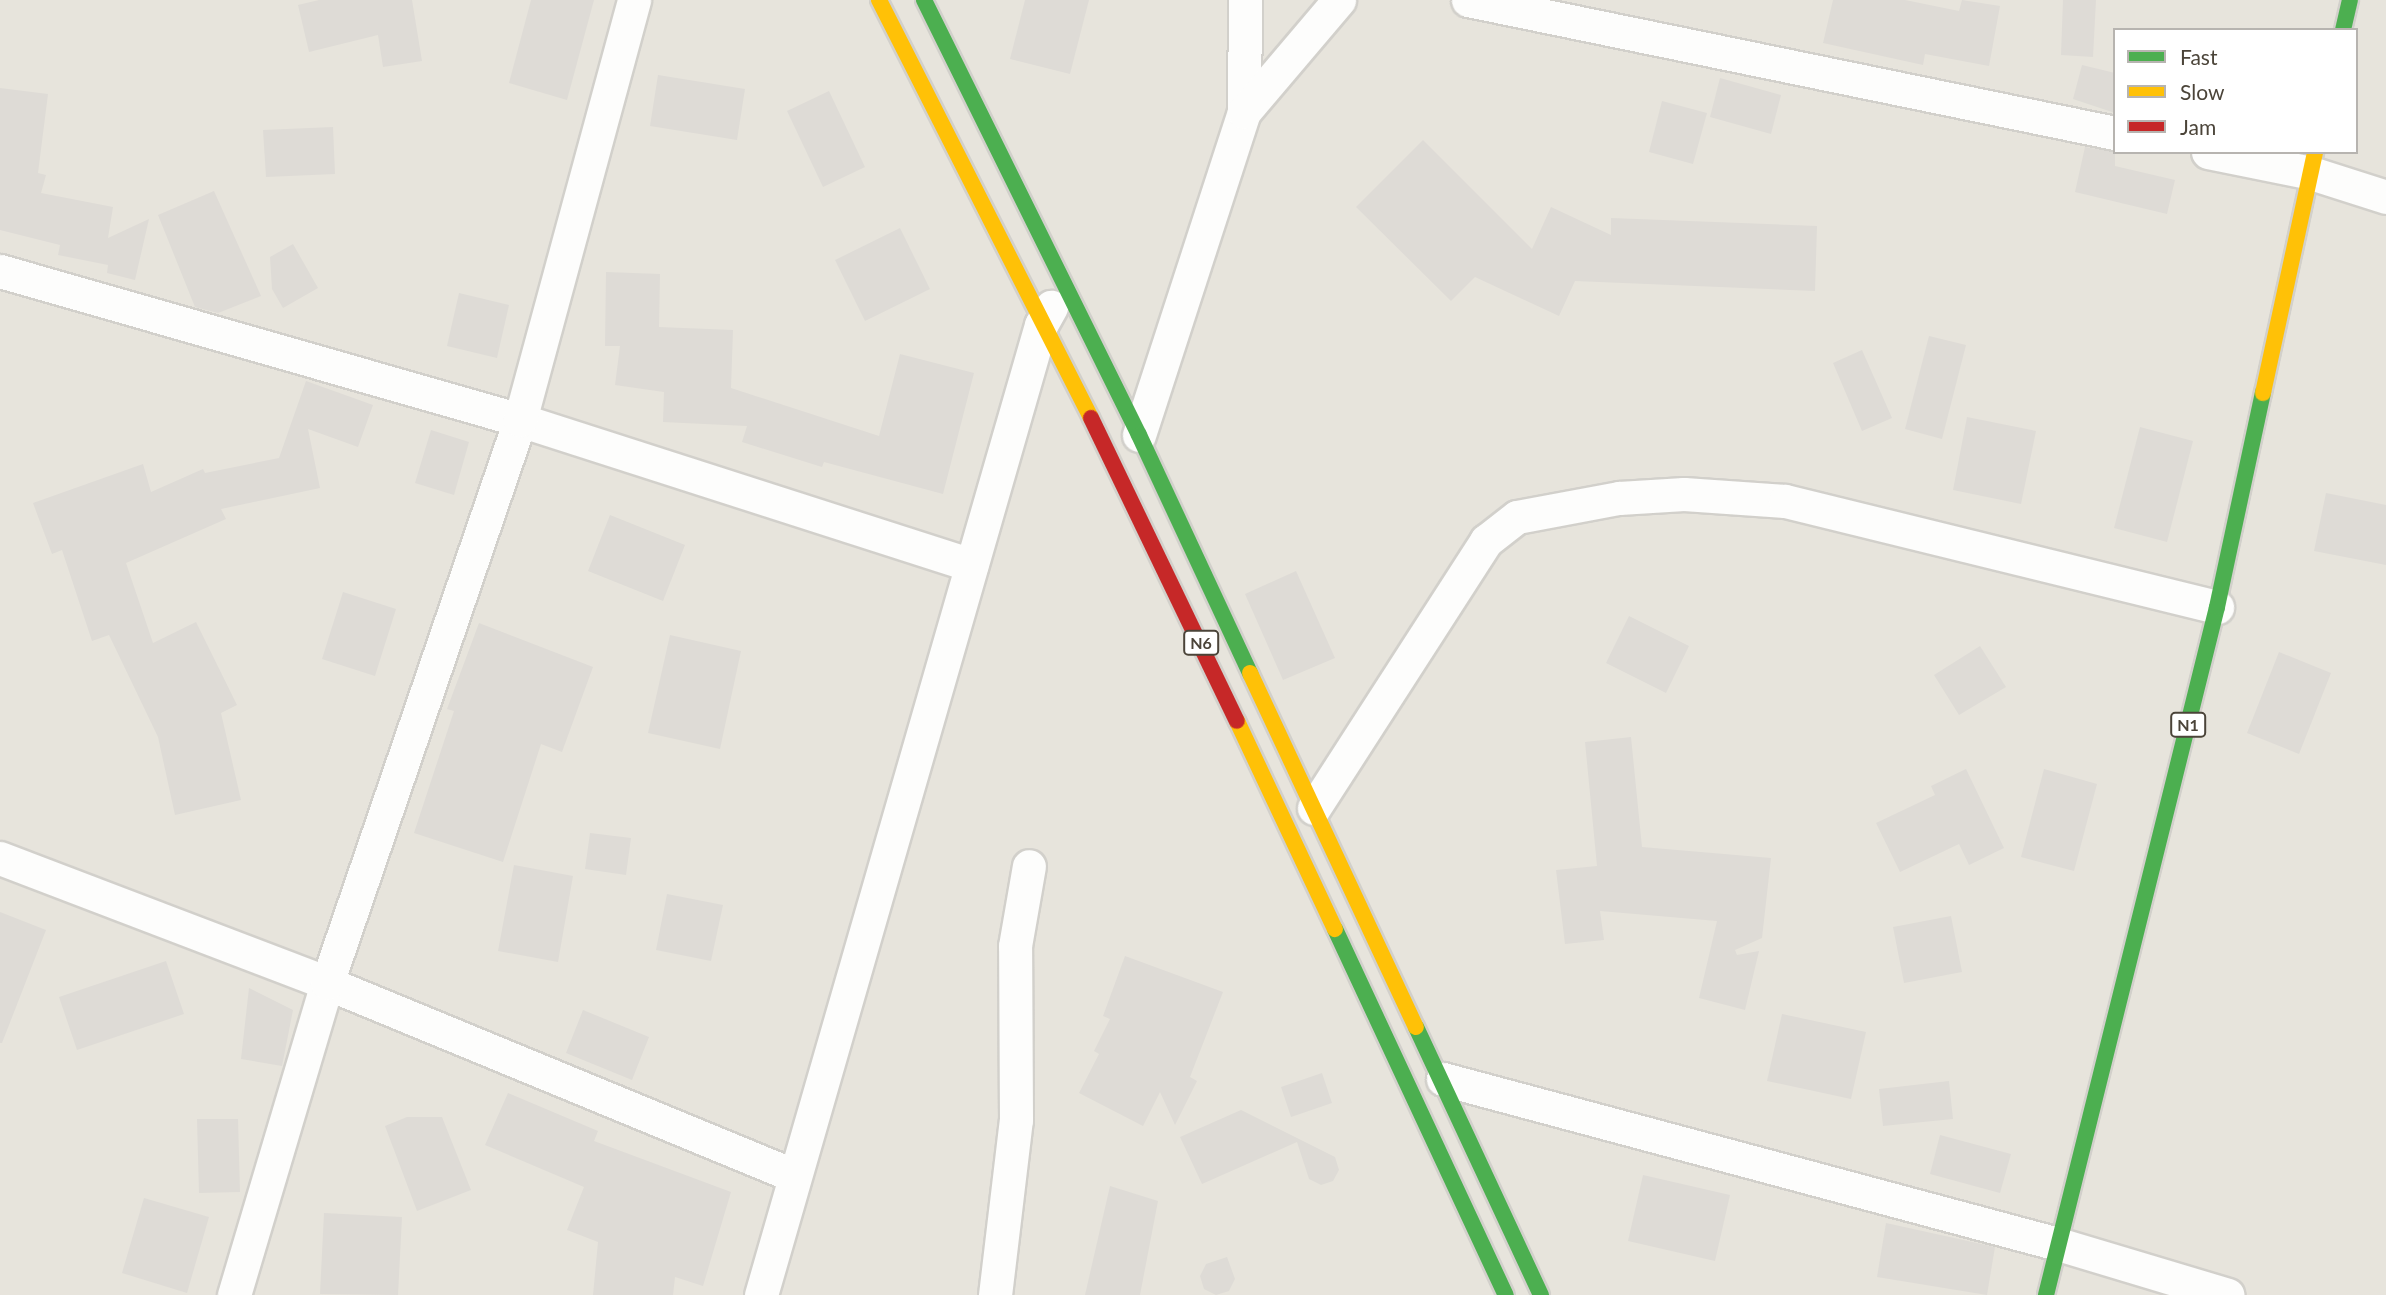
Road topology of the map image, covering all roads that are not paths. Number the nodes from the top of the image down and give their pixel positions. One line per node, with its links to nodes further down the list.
1 (634, 0): 17 (street)
2 (879, 0): 16 (highway, N6)
3 (924, 0): 15 (highway, N6)
4 (1245, 0): 9 (street)
5 (1339, 0): 9 (street)
6 (1468, 0): 10 (street)
7 (2350, 0): 8 (highway)
8 (2343, 28)
9 (1244, 112): 18 (street)
10 (2113, 133)
11 (2227, 154): 12 (street)
12 (2313, 163): 13 (street); 20 (highway, N1)
13 (2386, 197)
14 (0, 271): 17 (street)
15 (1063, 288): 16 (street); 18 (highway, N6)
16 (1041, 325): 19 (street); 31 (highway, N6)
17 (520, 420): 19 (street); 24 (street)
18 (1139, 435): 21 (highway, N6)
19 (971, 565): 26 (street)
20 (2217, 607): 21 (street); 27 (highway, N1)
21 (1314, 808): 25 (highway, N6)
22 (0, 858): 24 (street)
23 (1029, 866): 30 (street)
24 (327, 983): 26 (street); 28 (street)
25 (1443, 1079): 27 (street); 32 (highway, N6)
26 (794, 1176): 29 (street)
27 (2058, 1244): 33 (highway, N1); 34 (street)
28 (234, 1295)
29 (761, 1295)
30 (995, 1295)
31 (1506, 1295)
32 (1541, 1295)
33 (2046, 1295)
34 (2228, 1295)

